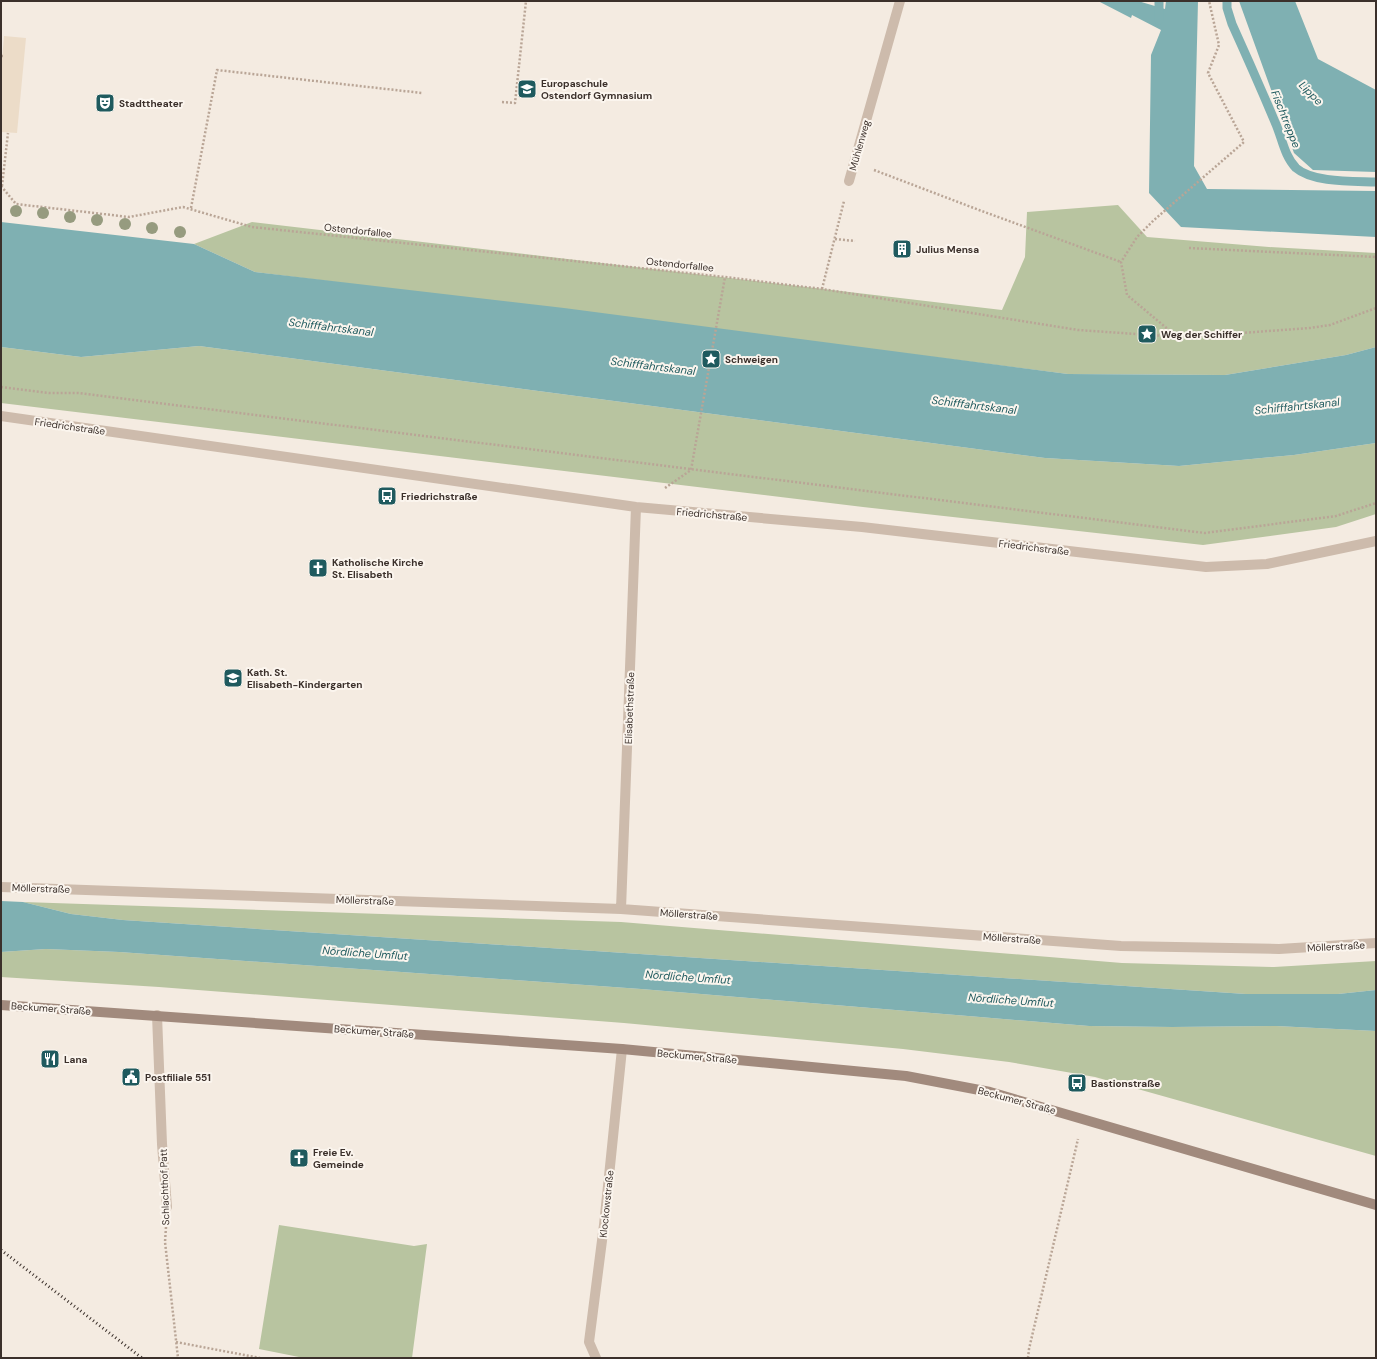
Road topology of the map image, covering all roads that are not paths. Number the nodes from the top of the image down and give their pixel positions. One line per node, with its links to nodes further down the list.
1 (900, 1): 2 (street, Mühlenweg)
2 (849, 181)
3 (1, 416): 4 (street, Friedrichstraße)
4 (636, 507): 5 (street, Friedrichstraße); 7 (street, Elisabethstraße)
5 (1376, 541)
6 (1, 887): 7 (street, Möllerstraße)
7 (621, 908): 8 (street, Möllerstraße)
8 (1376, 943)
9 (1, 1005): 10 (main road, Beckumer Straße)
10 (157, 1015): 11 (main road, Beckumer Straße); 13 (street, Schlachthof Patt)
11 (622, 1049): 12 (main road, Beckumer Straße); 14 (street, Klockowstraße)
12 (1376, 1205)
13 (166, 1207)
14 (596, 1358)

